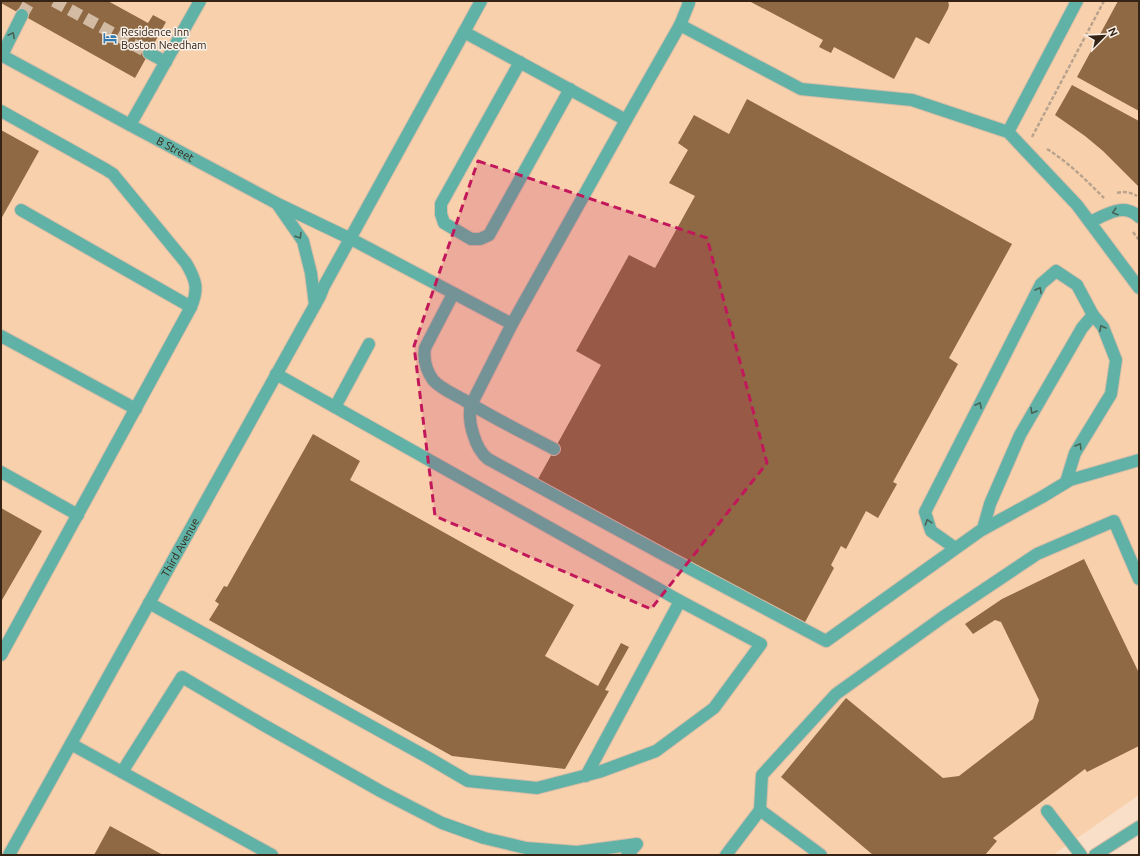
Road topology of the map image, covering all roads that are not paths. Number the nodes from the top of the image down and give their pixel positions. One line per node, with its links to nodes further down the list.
1 (200, 1): 10 (street)
2 (481, 1): 7 (street, Third Avenue)
3 (688, 1): 6 (street)
4 (1077, 1): 16 (street)
5 (22, 15): 9 (street, one-way to 5)
6 (680, 25): 14 (street); 16 (street)
7 (464, 32): 11 (street); 21 (street, Third Avenue)
8 (149, 53): 10 (street)
9 (1, 55): 15 (street, B Street)
10 (166, 62): 15 (street)
11 (520, 62): 12 (street); 12 (street)
12 (570, 90): 14 (street)
13 (1, 111): 25 (street)
14 (626, 120): 27 (street)
15 (130, 125): 17 (street, B Street)
16 (1008, 132): 20 (street)
17 (278, 204): 21 (street, B Street); 24 (street, one-way to 24)
18 (21, 210): 25 (street)
19 (1139, 217): 20 (street, one-way to 20)
20 (1090, 222): 22 (street)
21 (350, 239): 23 (street, B Street); 24 (street, Third Avenue)
22 (1139, 288)
23 (453, 294): 27 (street, B Street); 31 (street)
24 (315, 305): 30 (street, Third Avenue)
25 (192, 307): 33 (street)
26 (1093, 315): 37 (street, one-way to 26); 39 (street, one-way to 39); 40 (street, one-way to 26)
27 (512, 324): 31 (street)
28 (1, 336): 33 (street)
29 (369, 344): 32 (street)
30 (276, 374): 32 (street); 43 (street, Third Avenue)
31 (471, 404): 34 (street); 40 (street)
32 (335, 407): 42 (street)
33 (136, 409): 38 (street)
34 (554, 449)
35 (1139, 460): 37 (street)
36 (1, 472): 38 (street)
37 (1066, 482): 39 (street)
38 (78, 515): 44 (street)
39 (983, 529): 40 (street)
40 (955, 548)
41 (1139, 579): 48 (street)
42 (680, 601): 47 (street); 47 (street)
43 (149, 604): 45 (street, Third Avenue); 47 (street)
44 (1, 655)
45 (71, 744): 46 (street); 51 (street, Third Avenue)
46 (122, 772): 52 (street); 53 (street)
47 (586, 776)
48 (760, 810): 54 (street); 55 (street)
49 (1047, 811): 56 (street)
50 (1139, 827): 57 (street)
51 (9, 855)
52 (272, 855)
53 (627, 855)
54 (726, 855)
55 (821, 855)
56 (1081, 855)
57 (1095, 855)

